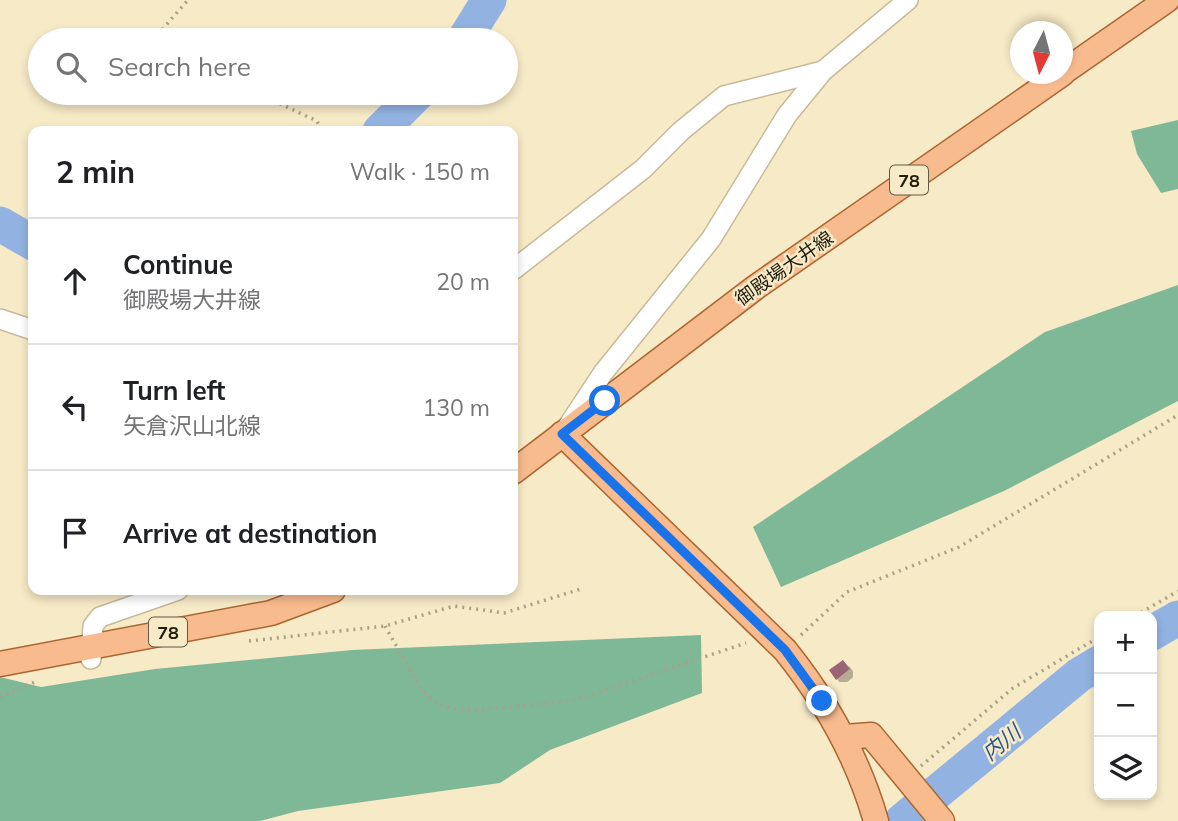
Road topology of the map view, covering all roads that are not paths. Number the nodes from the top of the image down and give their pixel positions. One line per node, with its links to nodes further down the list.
1 (908, 0): 4 (street)
2 (1167, 0): 3 (main road, 御殿場大井線 / 78)
3 (1073, 65)
4 (823, 71): 6 (street); 9 (street)
5 (1046, 84): 9 (main road, 御殿場大井線 / 78)
6 (518, 266)
7 (0, 318): 8 (street)
8 (28, 328)
9 (562, 434): 10 (main road, 御殿場大井線 / 78); 15 (main road)
10 (518, 468)
11 (164, 595): 13 (street)
12 (320, 595): 13 (main road, 78)
13 (90, 653): 14 (main road, 78)
14 (0, 664)
15 (844, 737): 16 (main road); 17 (main road)
16 (874, 813)
17 (942, 821)

